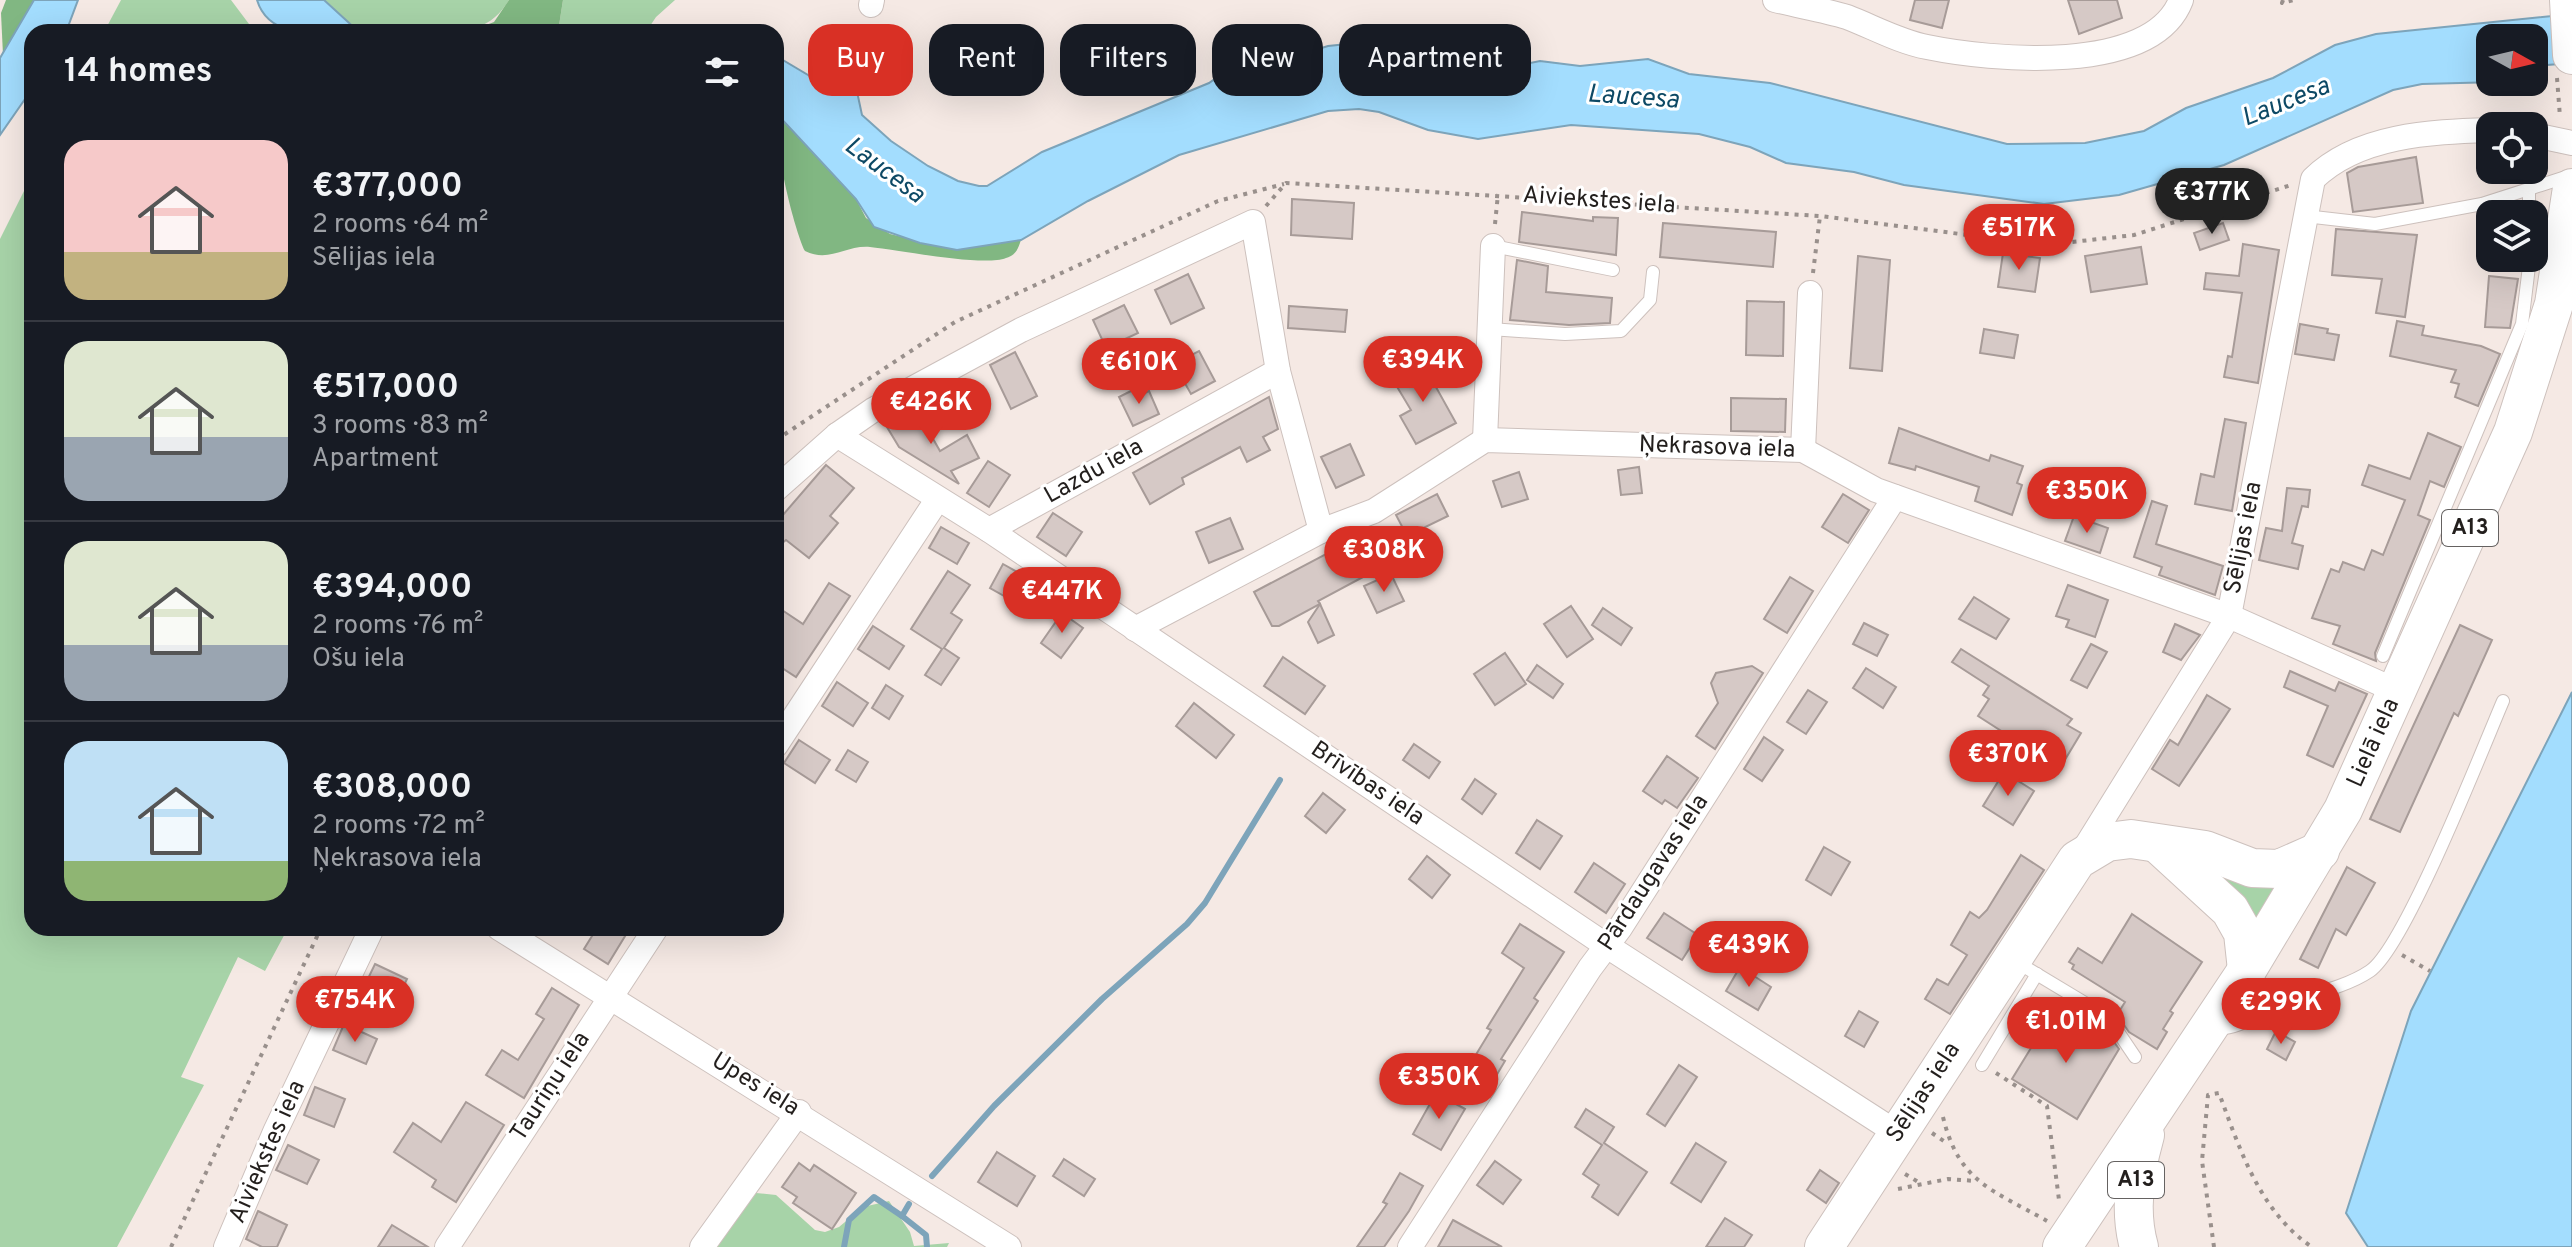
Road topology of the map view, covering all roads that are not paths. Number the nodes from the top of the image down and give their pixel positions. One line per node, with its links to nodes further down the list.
1 (1775, 0): 3 (street)
2 (2569, 0): 4 (main road)
3 (2179, 5)
4 (2572, 55)
5 (2476, 131): 12 (street, Sēlijas iela)
6 (2548, 138): 7 (street)
7 (2572, 143)
8 (2572, 175): 10 (lane)
9 (2572, 188): 31 (main road, Lielā iela / A13)
10 (2529, 189): 11 (lane); 12 (lane)
11 (2529, 200)
12 (2305, 216): 28 (street, Sēlijas iela)
13 (1493, 246): 14 (lane); 18 (street)
14 (1613, 270)
15 (1653, 272): 18 (lane)
16 (2528, 272): 30 (lane)
17 (1810, 293): 22 (street)
18 (1490, 329): 21 (street)
19 (1278, 371): 20 (street); 26 (street, Lazdu iela); 27 (street)
20 (837, 435): 23 (street); 25 (street, Brīvības iela)
21 (1485, 440): 22 (street, Ņekrasova iela); 27 (street)
22 (1803, 450): 24 (street, Ņekrasova iela)
23 (784, 482)
24 (1895, 497): 28 (street, Ņekrasova iela); 40 (street, Pārdaugavas iela)
25 (937, 500): 26 (street, Brīvības iela); 33 (street)
26 (989, 530): 29 (street, Brīvības iela)
27 (1321, 531): 29 (street)
28 (2229, 616): 31 (street, Ņekrasova iela); 36 (street, Sēlijas iela)
29 (1135, 629): 40 (street, Brīvības iela)
30 (2383, 656)
31 (2397, 691): 35 (main road, Lielā iela / A13)
32 (2503, 701): 44 (lane)
33 (784, 733)
34 (2158, 844): 35 (main road, Sēlijas iela); 36 (main road, Sēlijas iela); 42 (main road)
35 (2320, 851): 42 (main road, Lielā iela / A13)
36 (2077, 860): 41 (main road, Sēlijas iela)
37 (368, 936): 53 (street, Aiviekstes iela)
38 (512, 936): 43 (street, Upes iela)
39 (651, 936): 43 (street, Tauriņu iela)
40 (1607, 946): 50 (street, Brīvības iela); 57 (street, Pārdaugavas iela)
41 (2024, 967): 45 (main road, Sēlijas iela); 46 (lane)
42 (2247, 970): 44 (main road, Lielā iela / A13)
43 (611, 996): 48 (street, Upes iela); 54 (street, Tauriņu iela)
44 (2209, 1027): 49 (main road, Lielā iela / A13)
45 (1977, 1041): 47 (lane); 50 (main road, Sēlijas iela)
46 (2135, 1057)
47 (1982, 1065)
48 (799, 1112): 52 (street, Upes iela); 55 (street)
49 (2150, 1117): 51 (main road, Lielā iela); 59 (main road, A13)
50 (1908, 1144): 58 (main road, Sēlijas iela)
51 (2057, 1235)
52 (983, 1240): 56 (street, Upes iela)
53 (226, 1247)
54 (447, 1247)
55 (702, 1247)
56 (1009, 1247)
57 (1410, 1247)
58 (1824, 1247)
59 (2139, 1247)

